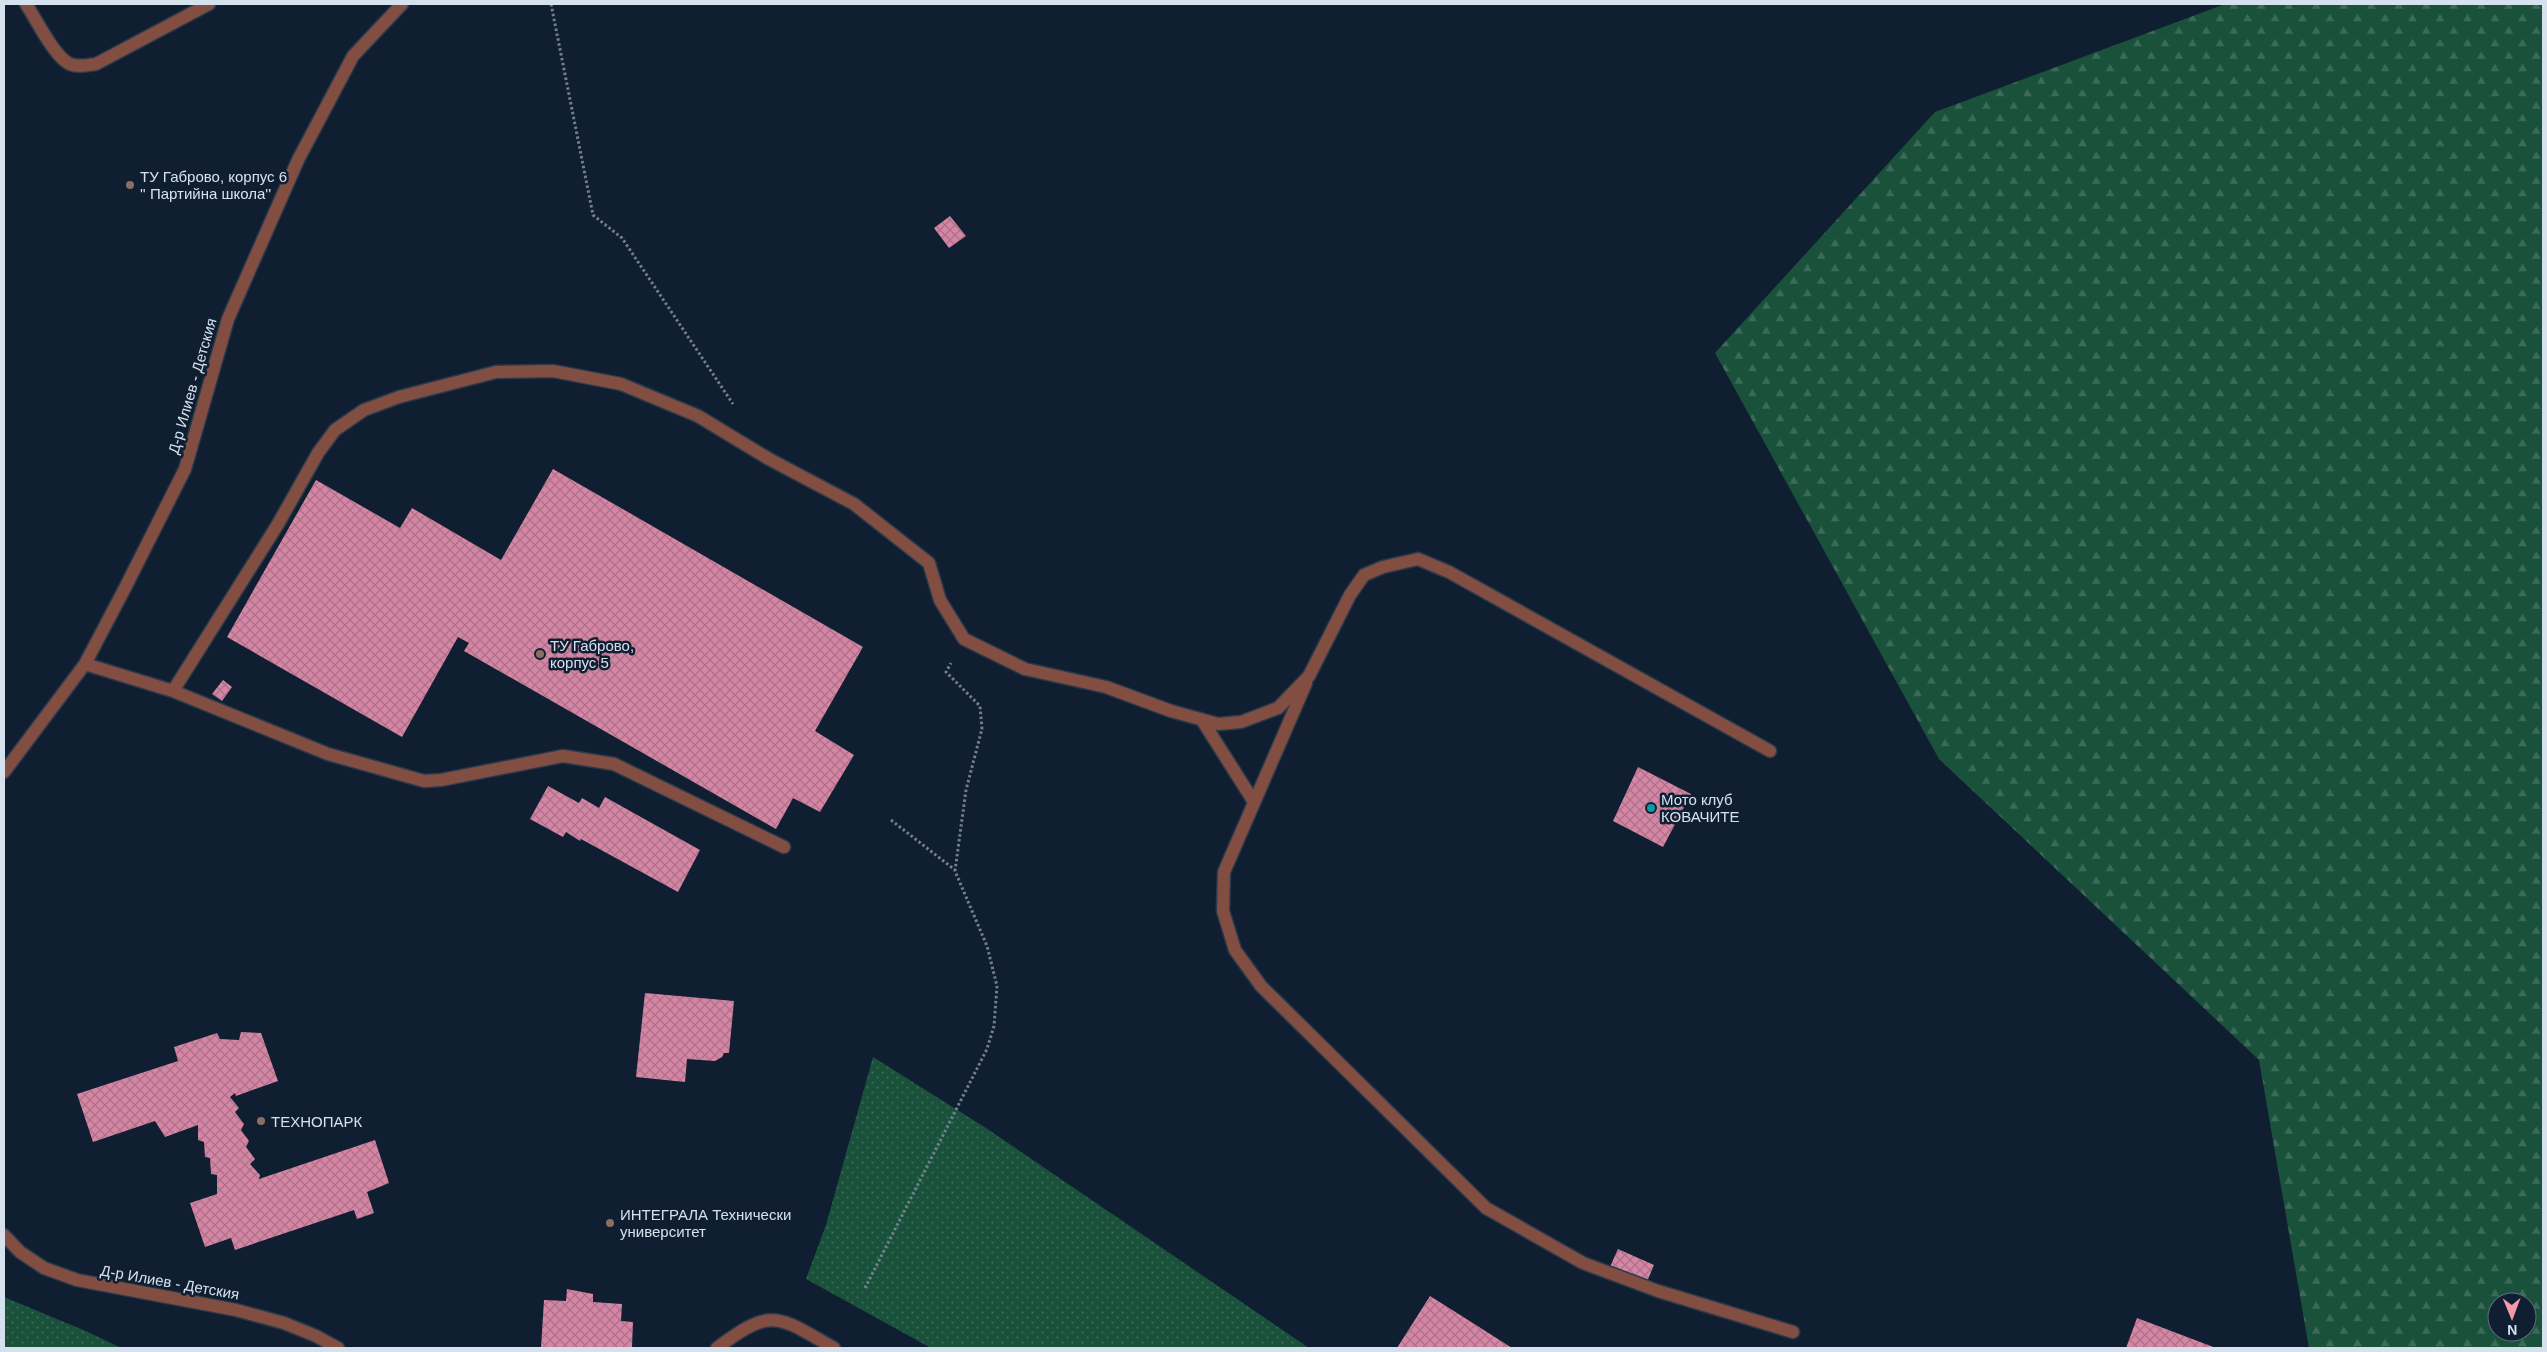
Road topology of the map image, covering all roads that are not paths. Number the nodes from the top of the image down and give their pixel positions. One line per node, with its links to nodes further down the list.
1 (26, 4): 2 (street)
2 (209, 4)
3 (402, 4): 4 (street, Д-р Илиев - Детския)
4 (85, 664): 6 (street); 9 (street, Д-р Илиев - Детския)
5 (1309, 676): 7 (street); 8 (street); 10 (street)
6 (173, 691): 7 (street); 11 (street)
7 (1202, 720): 10 (street)
8 (1770, 751)
9 (4, 772)
10 (1254, 802): 13 (street)
11 (784, 847)
12 (4, 1236): 14 (street, Д-р Илиев - Детския)
13 (1793, 1332)
14 (338, 1348)
15 (717, 1348): 16 (street)
16 (834, 1348)

